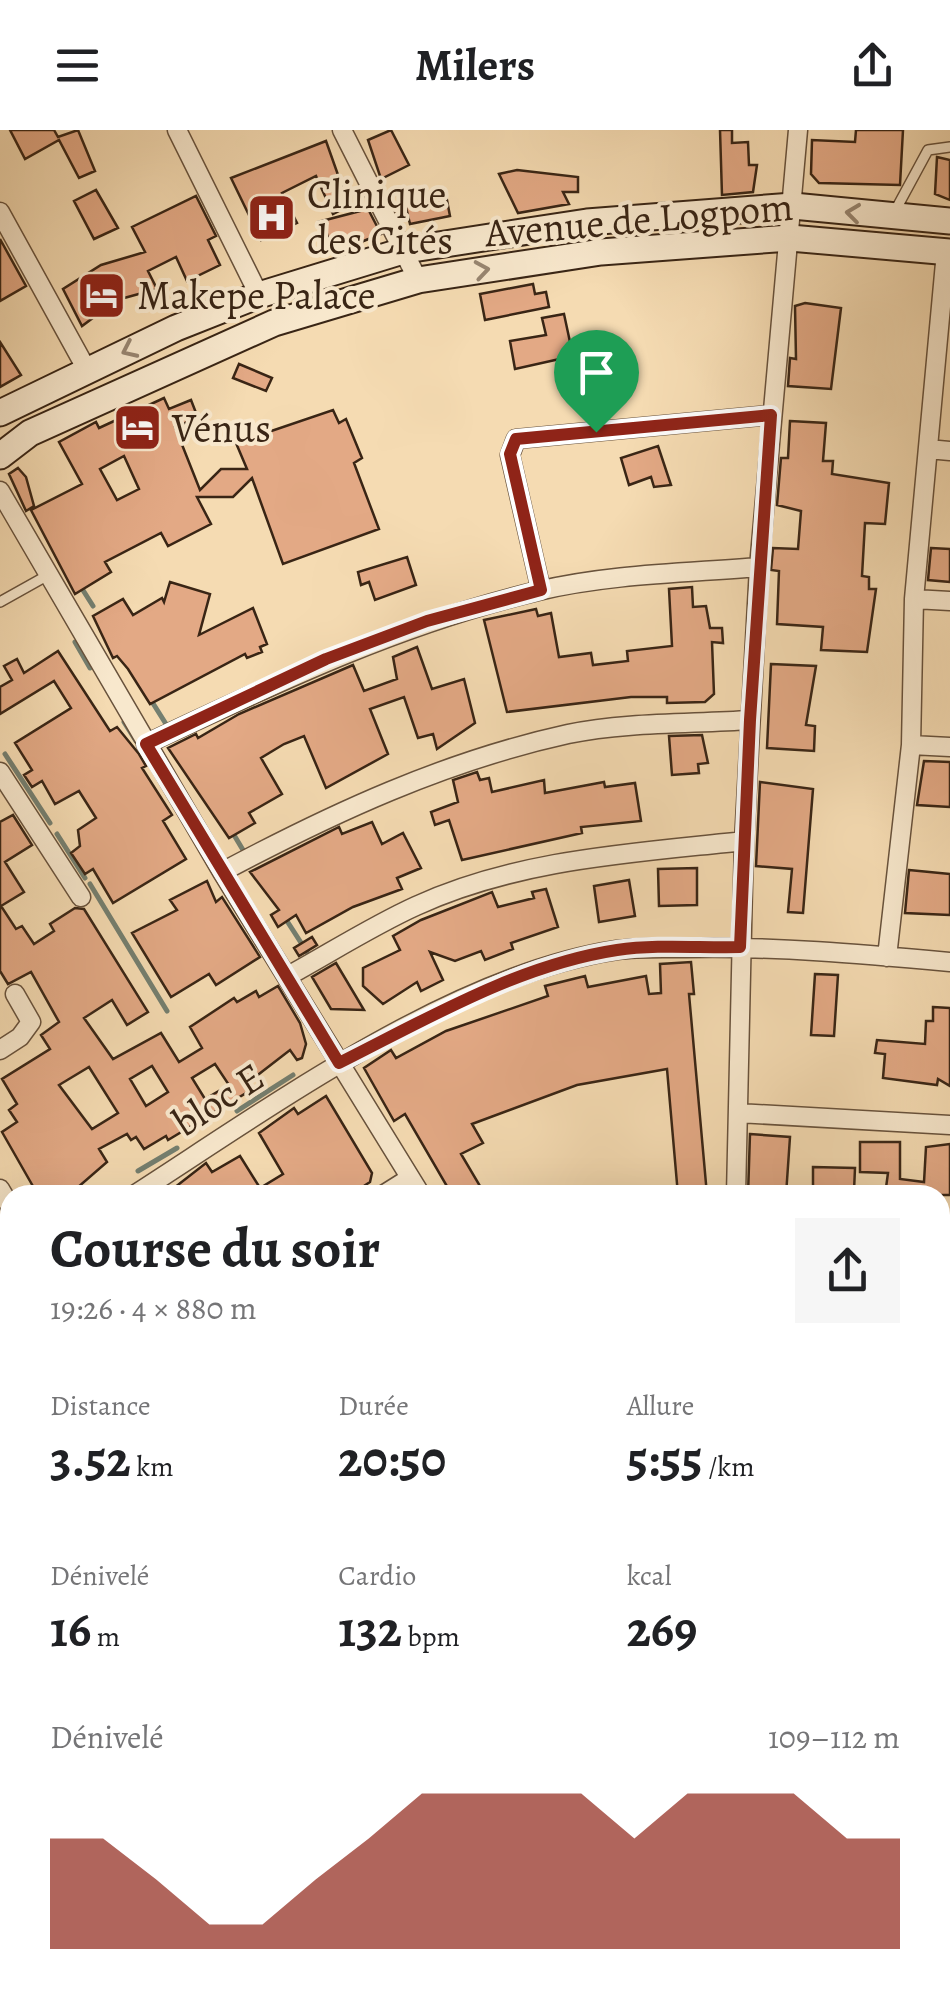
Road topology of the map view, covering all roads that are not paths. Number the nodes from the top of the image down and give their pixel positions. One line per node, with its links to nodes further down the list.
1 (177, 130): 13 (street)
2 (343, 130): 10 (street)
3 (798, 130): 5 (street)
4 (950, 147): 7 (lane)
5 (793, 206): 7 (main road, Avenue de Logpom, one-way to 5); 9 (street); 10 (main road, Avenue de Logpom)
6 (0, 212): 14 (street)
7 (891, 218): 8 (main road, Avenue de Logpom)
8 (950, 222)
9 (790, 238): 11 (main road, Avenue de Logpom); 12 (main road, Avenue de Logpom, one-way to 9); 16 (street)
10 (406, 250): 12 (street); 13 (main road, Avenue de Logpom)
11 (948, 252): 17 (street)
12 (418, 280): 19 (main road, Avenue de Logpom)
13 (259, 296): 14 (main road, Avenue de Logpom, one-way to 14)
14 (87, 370): 15 (main road, Avenue de Logpom)
15 (0, 413)
16 (771, 415): 21 (street); 23 (street)
17 (928, 449): 18 (street); 24 (street)
18 (950, 451)
19 (0, 456)
20 (0, 491): 22 (street)
21 (759, 567): 23 (street); 27 (street)
22 (50, 574): 26 (lane); 28 (street)
23 (541, 590): 28 (street)
24 (914, 599): 25 (street); 29 (street)
25 (950, 601)
26 (0, 602)
27 (750, 720): 32 (street); 33 (street)
28 (146, 744): 33 (street)
29 (911, 745): 30 (street); 36 (street)
30 (950, 747)
31 (0, 772): 34 (street)
32 (744, 841): 35 (street); 38 (street)
33 (222, 872): 38 (street)
34 (81, 897)
35 (740, 947): 36 (street, bloc E); 41 (street, bloc E); 42 (street)
36 (887, 956): 37 (street, bloc E)
37 (950, 962)
38 (288, 976): 41 (street)
39 (15, 994): 40 (street)
40 (0, 1050)
41 (339, 1063): 44 (street); 45 (street, bloc E)
42 (738, 1113): 43 (street); 48 (street)
43 (950, 1126)
44 (410, 1178): 46 (street); 47 (street)
45 (150, 1185)
46 (399, 1185)
47 (415, 1185)
48 (736, 1185)

